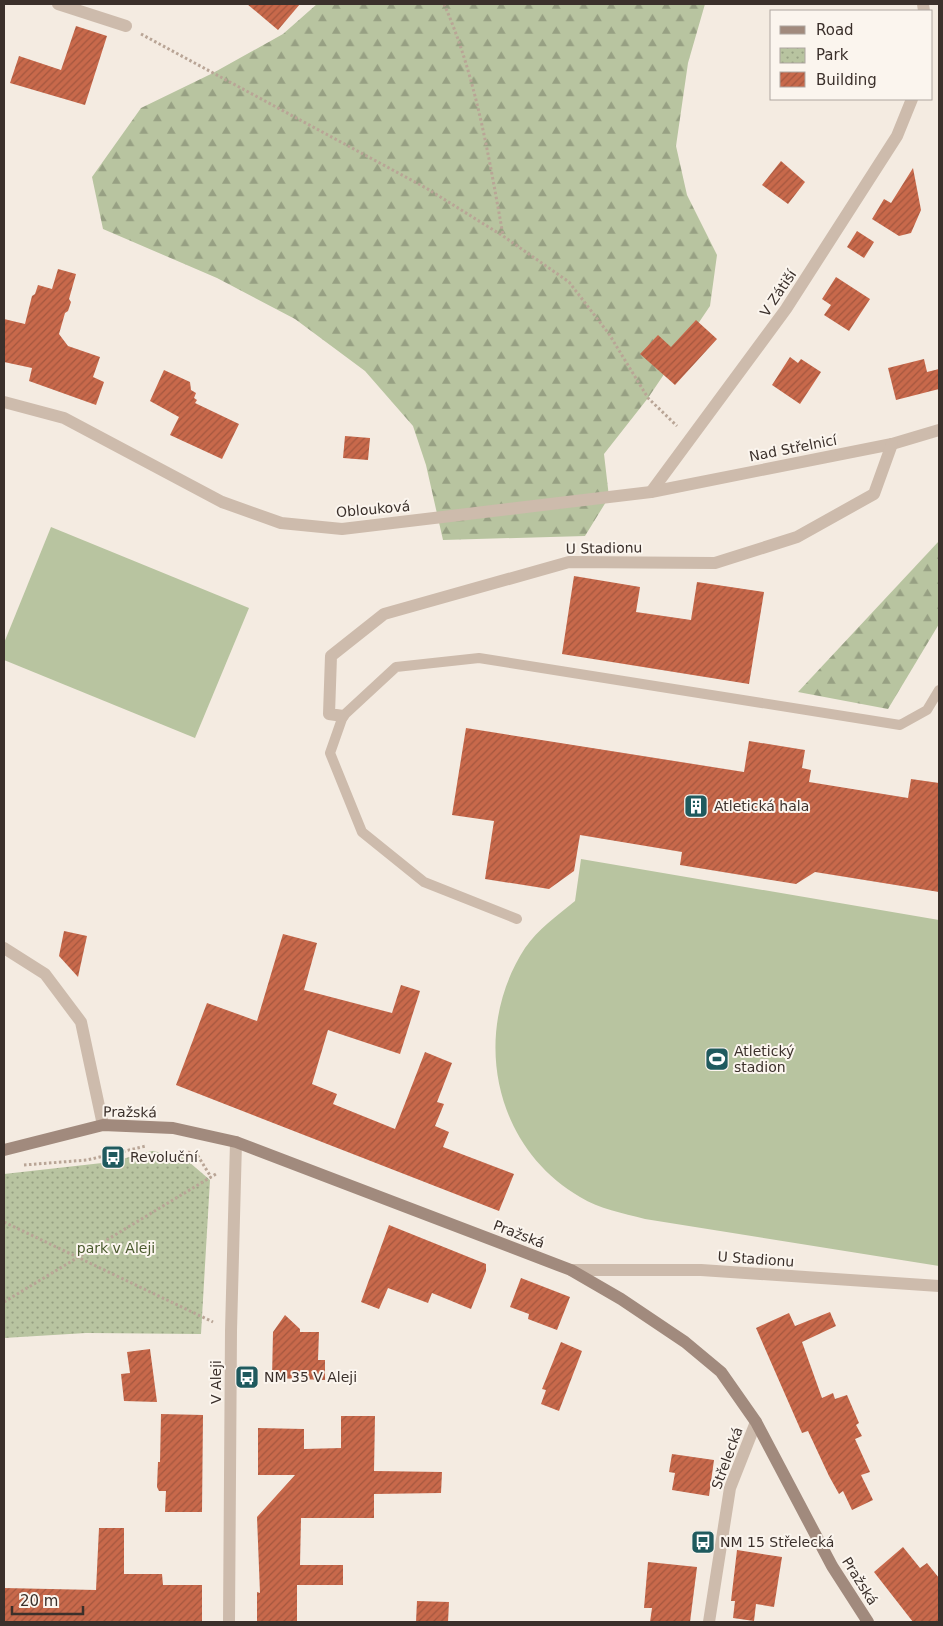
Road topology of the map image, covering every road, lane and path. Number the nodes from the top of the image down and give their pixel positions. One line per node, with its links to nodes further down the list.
1 (58, 4): 3 (street)
2 (444, 4): 5 (path)
3 (126, 26): 5 (path)
4 (912, 100): 8 (street, V Zátiší)
5 (503, 236): 8 (path)
6 (4, 402): 10 (street, Oblouková)
7 (939, 430): 9 (street, Nad Střelnicí)
8 (690, 439): 10 (street, V Zátiší)
9 (892, 444): 10 (street, Nad Střelnicí); 12 (street, U Stadionu)
10 (651, 492)
11 (939, 690): 12 (lane)
12 (343, 716): 13 (lane)
13 (517, 920)
14 (4, 948): 15 (street)
15 (102, 1125): 16 (main road, Pražská); 18 (main road, Pražská)
16 (236, 1142): 20 (street, V Aleji); 25 (main road, Pražská)
17 (151, 1145): 21 (path)
18 (4, 1150)
19 (184, 1150): 22 (path)
20 (234, 1164): 22 (path); 28 (street, V Aleji)
21 (14, 1166)
22 (211, 1177): 24 (path)
23 (4, 1222): 24 (path)
24 (76, 1258): 27 (path); 28 (path)
25 (571, 1270): 26 (street, U Stadionu); 29 (main road, Pražská)
26 (939, 1286)
27 (4, 1302)
28 (231, 1331): 30 (street, V Aleji)
29 (756, 1422): 31 (street, Střelecká); 32 (main road, Pražská)
30 (229, 1622)
31 (709, 1622)
32 (868, 1622)

